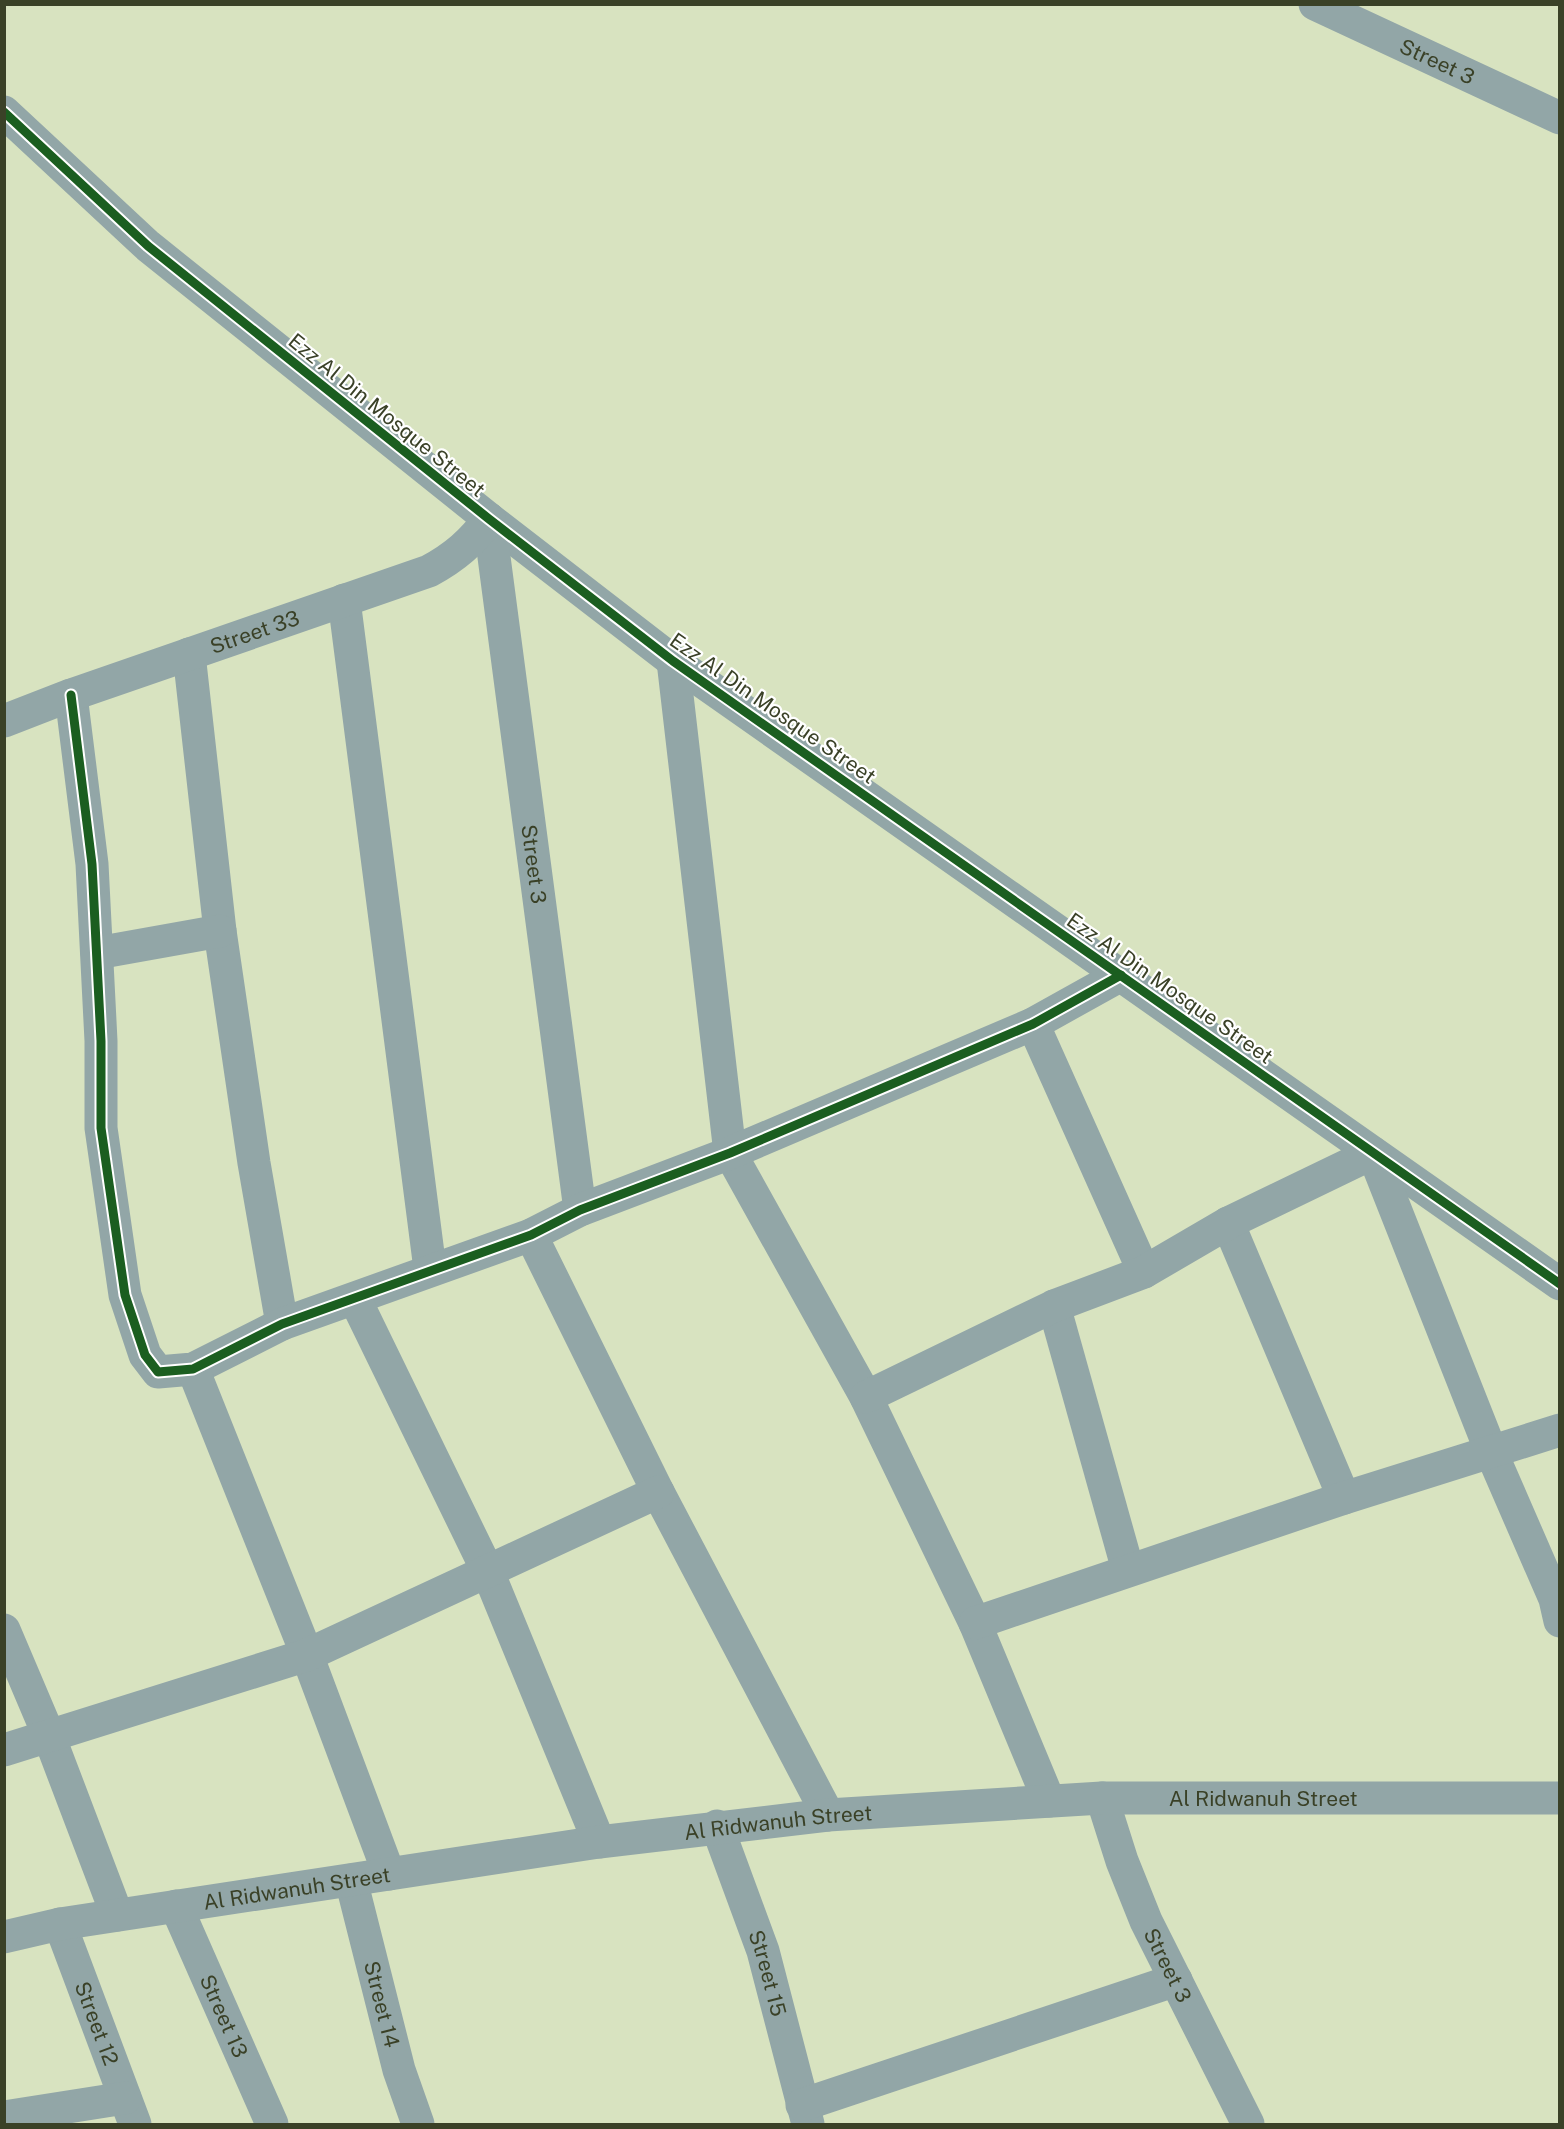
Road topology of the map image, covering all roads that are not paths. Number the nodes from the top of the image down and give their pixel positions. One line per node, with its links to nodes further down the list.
1 (1315, 4): 3 (street, Street 3)
2 (4, 112): 4 (street, Ezz Al Din Mosque Street)
3 (1560, 118)
4 (489, 519): 5 (street, Street 33); 7 (street, Ezz Al Din Mosque Street); 16 (street, Street 3)
5 (344, 600): 6 (street, Street 33); 19 (street)
6 (189, 654): 8 (street, Street 33); 10 (street)
7 (674, 661): 12 (street, Ezz Al Din Mosque Street); 14 (street)
8 (72, 695): 9 (street, Street 33); 11 (street)
9 (4, 721)
10 (220, 931): 11 (street); 24 (street)
11 (97, 953): 25 (street)
12 (1121, 975): 13 (street); 15 (street, Ezz Al Din Mosque Street)
13 (1033, 1024): 14 (street); 20 (street)
14 (730, 1153): 16 (street); 26 (street)
15 (1373, 1153): 17 (street); 21 (street, Ezz Al Din Mosque Street); 28 (street)
16 (580, 1210): 18 (street)
17 (1228, 1223): 20 (street); 30 (street)
18 (531, 1235): 19 (street); 29 (street)
19 (430, 1269): 22 (street)
20 (1144, 1272): 23 (street)
21 (1560, 1284)
22 (355, 1299): 24 (street); 32 (street)
23 (1054, 1306): 26 (street); 31 (street)
24 (282, 1324): 25 (street)
25 (193, 1369): 36 (street)
26 (866, 1397): 34 (street)
27 (1560, 1430): 28 (street)
28 (1492, 1454): 30 (street); 33 (street)
29 (658, 1492): 32 (street); 42 (street)
30 (1344, 1498): 31 (street)
31 (1128, 1570): 34 (street)
32 (488, 1572): 36 (street); 44 (street)
33 (1558, 1606)
34 (975, 1623): 41 (street)
35 (4, 1629): 37 (street)
36 (307, 1655): 37 (street); 45 (street)
37 (49, 1736): 38 (street); 48 (street)
38 (4, 1750)
39 (1102, 1798): 40 (street, Al Ridwanuh Street); 41 (street, Al Ridwanuh Street); 51 (street, Street 3)
40 (1560, 1798)
41 (1049, 1801): 42 (street, Al Ridwanuh Street)
42 (828, 1815): 43 (street, Al Ridwanuh Street)
43 (717, 1826): 44 (street, Al Ridwanuh Street); 53 (street, Street 15)
44 (599, 1842): 45 (street, Al Ridwanuh Street)
45 (389, 1874): 46 (street, Al Ridwanuh Street)
46 (351, 1880): 47 (street, Al Ridwanuh Street); 56 (street, Street 14)
47 (176, 1906): 48 (street, Al Ridwanuh Street); 55 (street, Street 13)
48 (117, 1915): 49 (street, Al Ridwanuh Street)
49 (60, 1924): 50 (street, Al Ridwanuh Street); 52 (street, Street 12)
50 (4, 1937)
51 (1176, 1980): 53 (street); 57 (street, Street 3)
52 (130, 2111): 54 (street)
53 (805, 2115)
54 (4, 2117)
55 (272, 2124)
56 (418, 2124)
57 (1248, 2124)

